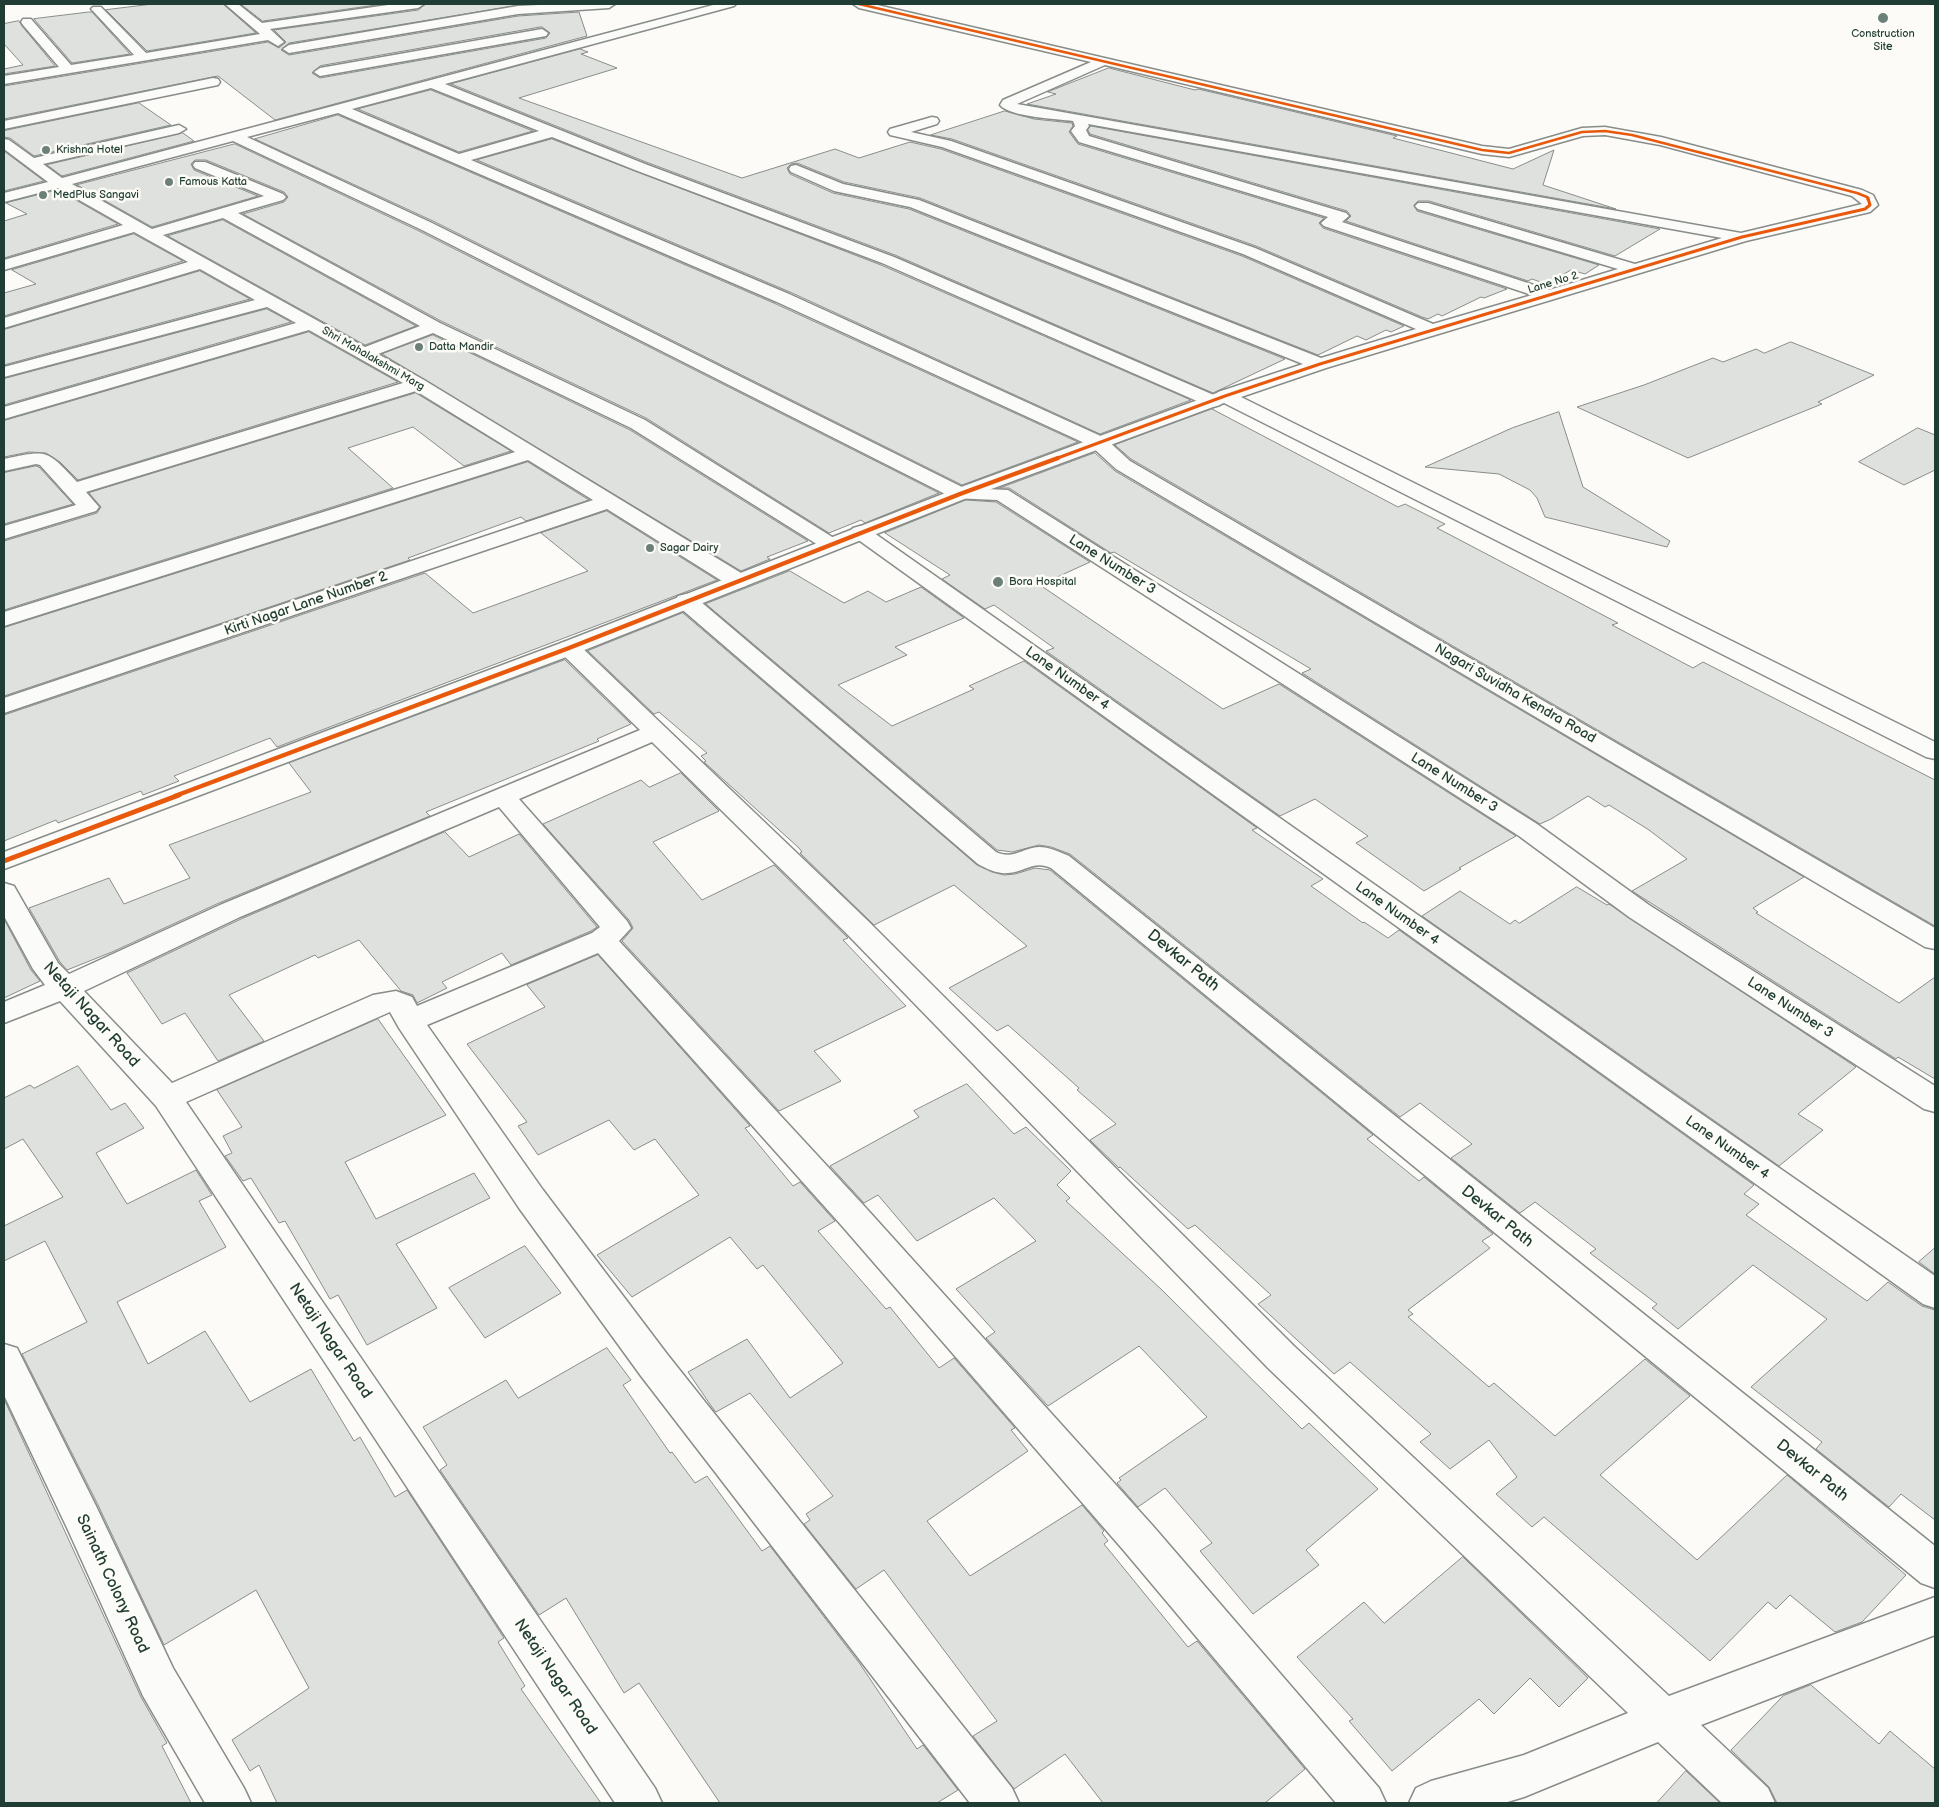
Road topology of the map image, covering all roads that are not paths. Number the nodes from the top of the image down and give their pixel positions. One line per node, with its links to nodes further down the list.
1 (231, 4): 9 (street)
2 (418, 4): 9 (street)
3 (608, 4): 7 (street)
4 (730, 4): 12 (street)
5 (859, 4): 15 (street)
6 (97, 9): 14 (street)
7 (495, 13): 10 (street); 13 (street)
8 (26, 22): 17 (street)
9 (259, 27): 11 (street)
10 (542, 33): 12 (street); 16 (street)
11 (270, 36): 13 (street); 14 (street)
12 (565, 48): 21 (street)
13 (289, 49): 16 (street)
14 (143, 57): 17 (street)
15 (1104, 61): 25 (street); 32 (street)
16 (312, 66): 20 (street)
17 (68, 70): 18 (street)
18 (4, 80)
19 (213, 82): 27 (street)
20 (335, 82)
21 (431, 83): 23 (street); 29 (street)
22 (350, 91): 23 (street)
23 (365, 101): 24 (street)
24 (338, 108): 30 (street); 33 (street, Nagari Suvidha Kendra Road)
25 (1078, 118): 40 (street); 49 (street)
26 (932, 122): 54 (street)
27 (4, 125)
28 (179, 128): 34 (street)
29 (554, 132): 33 (street); 59 (street)
30 (232, 136): 39 (street); 65 (street)
31 (4, 143): 34 (street, Shri Mahalakshmi Marg)
32 (1509, 153): 36 (street); 45 (street, Lane No 2)
33 (458, 159): 61 (street, Nagari Suvidha Kendra Road)
34 (30, 163): 39 (street, Shri Mahalakshmi Marg)
35 (200, 165): 43 (street)
36 (1486, 167)
37 (796, 169): 56 (street)
38 (1471, 176): 40 (street)
39 (59, 183): 41 (street); 44 (street, Shri Mahalakshmi Marg)
40 (1456, 186): 45 (street)
41 (4, 198)
42 (1423, 206): 48 (street)
43 (226, 213): 44 (street); 53 (street)
44 (143, 230): 46 (street, Shri Mahalakshmi Marg); 47 (street)
45 (1742, 237): 48 (street, Lane No 2)
46 (202, 263): 50 (street, Shri Mahalakshmi Marg); 51 (street)
47 (4, 266)
48 (1635, 269): 49 (street, Lane No 2)
49 (1549, 295): 54 (street, Lane No 2)
50 (269, 301): 52 (street, Shri Mahalakshmi Marg); 57 (street)
51 (4, 323)
52 (312, 324): 55 (street, Shri Mahalakshmi Marg); 60 (street)
53 (434, 327): 55 (street); 69 (street)
54 (1432, 330): 56 (street, Lane No 2)
55 (363, 354): 58 (street, Shri Mahalakshmi Marg)
56 (1320, 364): 59 (street, Lane No 2)
57 (4, 372)
58 (418, 384): 62 (street, Shri Mahalakshmi Marg); 64 (street)
59 (1219, 398): 61 (street, Lane No 2); 76 (street)
60 (4, 413)
61 (1098, 442): 65 (street, Lane No 2); 81 (street, Nagari Suvidha Kendra Road)
62 (531, 453): 66 (street, Shri Mahalakshmi Marg); 72 (street)
63 (4, 465): 64 (street)
64 (74, 489): 68 (street)
65 (960, 494): 67 (street, Lane No 2); 86 (street, Lane Number 3)
66 (608, 502): 70 (street, Shri Mahalakshmi Marg); 74 (street, Kirti Nagar Lane Number 2)
67 (860, 532): 69 (street, Lane No 2); 87 (street, Lane Number 4)
68 (4, 533)
69 (830, 544): 70 (street, Lane No 2)
70 (738, 581): 71 (street, Lane No 2)
71 (686, 601): 73 (street, Lane No 2); 89 (street, Devkar Path)
72 (4, 619)
73 (569, 648): 75 (street); 78 (street, Lane No 2)
74 (4, 706)
75 (656, 732): 77 (street); 91 (street)
76 (1935, 752)
77 (504, 797): 80 (street); 82 (street)
78 (4, 861)
79 (4, 892): 82 (street, Netaji Nagar Road)
80 (602, 940): 84 (street); 95 (street)
81 (1935, 940)
82 (64, 988): 83 (street); 85 (street, Netaji Nagar Road)
83 (4, 1012)
84 (409, 1021): 85 (street); 94 (street)
85 (166, 1098): 93 (street, Netaji Nagar Road)
86 (1935, 1101)
87 (1935, 1294)
88 (4, 1359): 92 (street, Sainath Colony Road)
89 (1935, 1570)
90 (1935, 1616): 91 (street)
91 (1663, 1719): 96 (street); 97 (street)
92 (230, 1803)
93 (640, 1803)
94 (997, 1803)
95 (1364, 1803)
96 (1431, 1803)
97 (1753, 1803)

